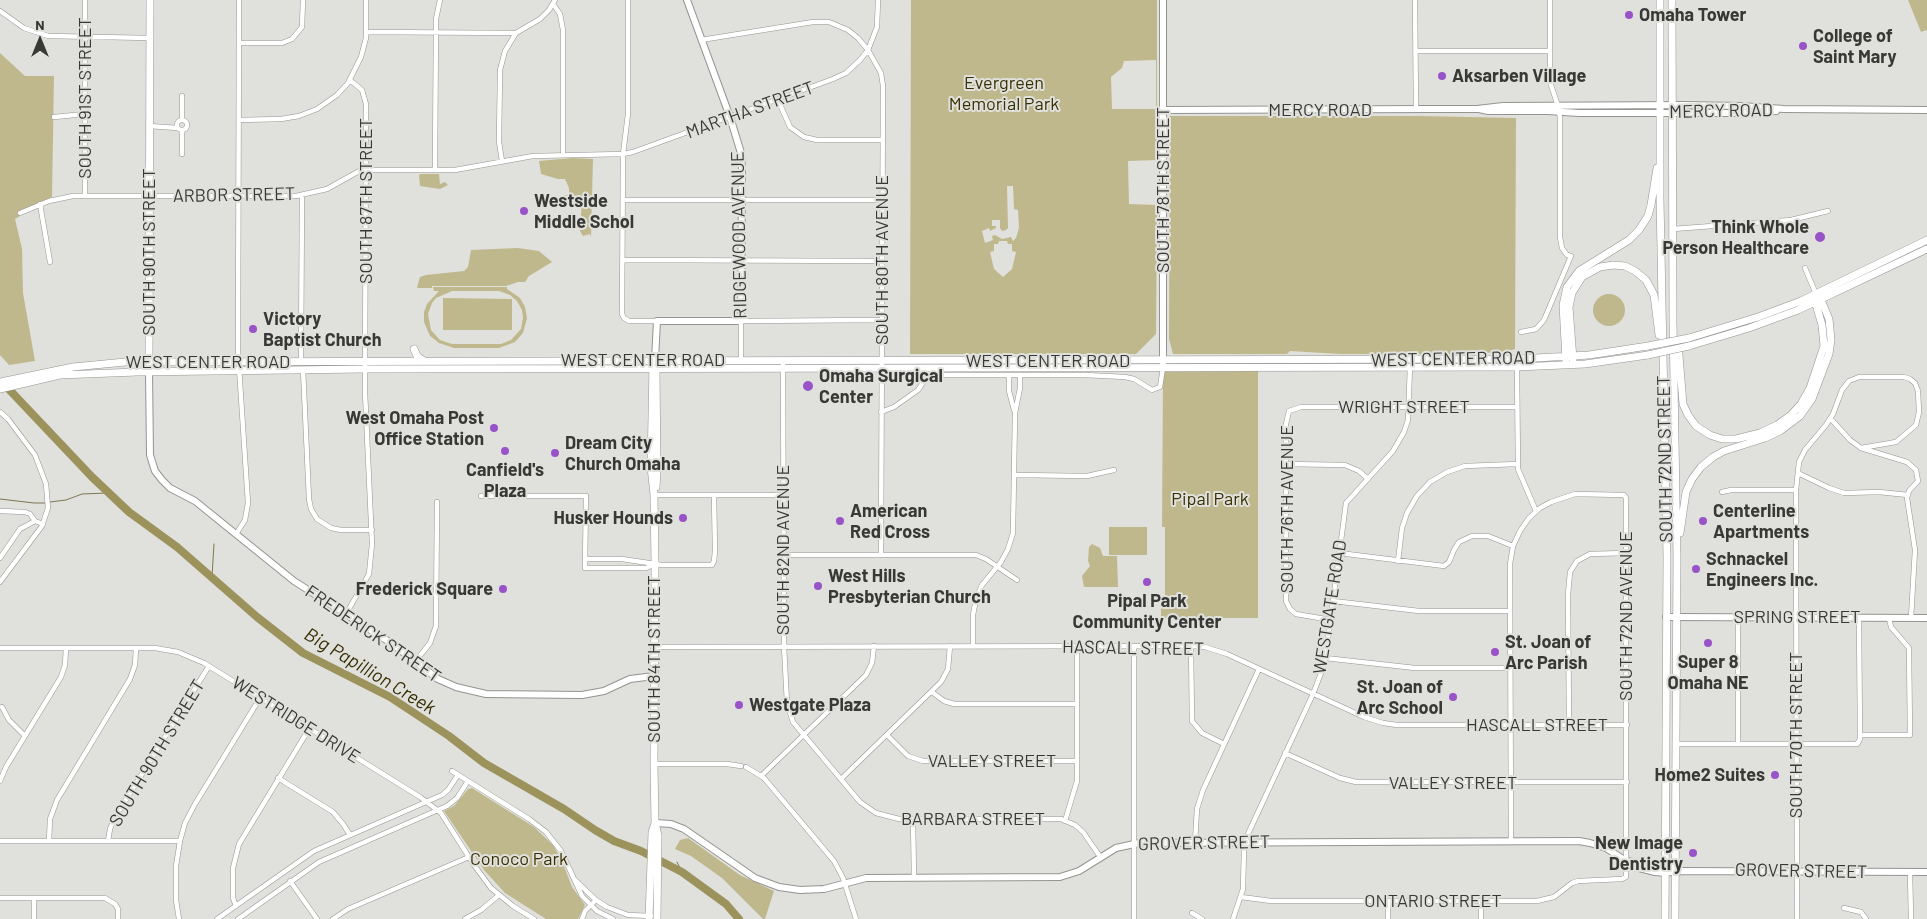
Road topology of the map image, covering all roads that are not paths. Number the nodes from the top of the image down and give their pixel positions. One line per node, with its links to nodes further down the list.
1 (85, 0): 20 (street, SOUTH 91ST STREET)
2 (150, 0): 21 (main road, SOUTH 90TH STREET)
3 (240, 0): 23 (street)
4 (303, 0): 23 (street)
5 (366, 0): 17 (street)
6 (440, 0): 18 (street)
7 (628, 0): 45 (street)
8 (687, 0): 22 (main road, RIDGEWOOD AVENUE)
9 (878, 0): 24 (street)
10 (1163, 0): 34 (main road, SOUTH 78TH STREET)
11 (1415, 0): 25 (street)
12 (1550, 0): 26 (street)
13 (1660, 0): 32 (main road, SOUTH 72ND STREET)
14 (1672, 0): 33 (main road, SOUTH 72ND STREET)
15 (554, 2): 19 (street); 46 (street)
16 (0, 11): 20 (street)
17 (366, 32): 18 (street); 27 (street)
18 (436, 32): 19 (street); 49 (street)
19 (516, 33): 47 (street)
20 (85, 37): 21 (street); 36 (street, SOUTH 91ST STREET)
21 (150, 38): 41 (main road, SOUTH 90TH STREET)
22 (701, 40): 24 (street, SOUTH 80TH AVENUE); 37 (main road, RIDGEWOOD AVENUE)
23 (239, 43): 39 (street)
24 (868, 50): 29 (street, MARTHA STREET); 42 (street, SOUTH 80TH AVENUE)
25 (1416, 51): 26 (street); 30 (street)
26 (1550, 51): 31 (street)
27 (350, 80): 39 (street); 48 (street, SOUTH 87TH STREET)
28 (182, 96): 40 (street)
29 (778, 100): 37 (street, MARTHA STREET); 42 (street)
30 (1416, 109): 31 (main road, MERCY ROAD); 34 (main road, MERCY ROAD)
31 (1559, 109): 32 (main road, MERCY ROAD); 73 (street)
32 (1660, 109): 33 (main road, MERCY ROAD); 43 (main road, SOUTH 72ND STREET)
33 (1672, 109): 35 (main road, MERCY ROAD); 60 (main road, SOUTH 72ND STREET)
34 (1162, 110): 79 (main road, SOUTH 78TH STREET)
35 (1927, 110)
36 (85, 114): 38 (street); 51 (street, SOUTH 91ST STREET)
37 (730, 117): 45 (street, MARTHA STREET); 55 (main road, RIDGEWOOD AVENUE)
38 (54, 118)
39 (239, 120): 53 (street)
40 (180, 125): 41 (street); 44 (street)
41 (150, 126): 52 (main road, SOUTH 90TH STREET)
42 (882, 140): 56 (street, SOUTH 80TH AVENUE)
43 (1660, 146): 81 (main road); 101 (main road, SOUTH 72ND STREET)
44 (182, 154)
45 (623, 154): 46 (street, ARBOR STREET); 54 (street)
46 (562, 155): 47 (street, ARBOR STREET)
47 (502, 161): 49 (street, ARBOR STREET)
48 (366, 169): 49 (street, ARBOR STREET); 50 (street, ARBOR STREET); 75 (street, SOUTH 87TH STREET)
49 (435, 170)
50 (302, 195): 53 (street, ARBOR STREET); 86 (street)
51 (85, 196): 52 (street, ARBOR STREET); 57 (street, ARBOR STREET)
52 (149, 196): 53 (street, ARBOR STREET); 82 (main road, SOUTH 90TH STREET)
53 (239, 196): 83 (street)
54 (623, 200): 55 (street); 63 (street)
55 (742, 200): 56 (street); 65 (main road, RIDGEWOOD AVENUE)
56 (882, 200): 64 (street, SOUTH 80TH AVENUE)
57 (40, 204): 59 (street, ARBOR STREET); 67 (street)
58 (1828, 211): 60 (street)
59 (20, 213)
60 (1673, 229): 66 (main road, SOUTH 72ND STREET)
61 (1927, 240): 69 (main road, WEST CENTER ROAD)
62 (1927, 249): 69 (main road, WEST CENTER ROAD)
63 (623, 260): 65 (street); 71 (street)
64 (882, 260): 65 (street); 70 (street, SOUTH 80TH AVENUE)
65 (741, 261): 72 (main road, RIDGEWOOD AVENUE)
66 (1673, 261): 69 (main road); 136 (main road, SOUTH 72ND STREET)
67 (50, 262)
68 (1805, 268): 69 (street)
69 (1818, 299): 81 (main road, WEST CENTER ROAD, bridge); 81 (main road, WEST CENTER ROAD, bridge); 136 (main road)
70 (882, 320): 72 (street); 78 (street, SOUTH 80TH AVENUE)
71 (657, 321): 72 (main road); 85 (main road, SOUTH 84TH STREET)
72 (741, 321): 76 (street, RIDGEWOOD AVENUE)
73 (1521, 332)
74 (414, 349): 80 (main road)
75 (365, 360): 80 (main road, WEST CENTER ROAD); 86 (main road, WEST CENTER ROAD); 92 (street, SOUTH 87TH STREET)
76 (741, 360): 77 (main road, WEST CENTER ROAD); 85 (main road, WEST CENTER ROAD)
77 (783, 360): 78 (main road, WEST CENTER ROAD); 89 (street, SOUTH 82ND AVENUE)
78 (881, 360): 79 (main road, WEST CENTER ROAD); 90 (street, SOUTH 80TH AVENUE)
79 (1163, 360): 84 (main road, WEST CENTER ROAD); 91 (main road, SOUTH 78TH STREET)
80 (424, 361): 85 (main road, WEST CENTER ROAD)
81 (1569, 361): 84 (main road, WEST CENTER ROAD); 87 (main road, WEST CENTER ROAD); 101 (main road)
82 (149, 362): 83 (main road, WEST CENTER ROAD); 94 (main road, SOUTH 90TH STREET); 97 (main road, WEST CENTER ROAD)
83 (238, 362): 86 (main road, WEST CENTER ROAD); 93 (street)
84 (1410, 364): 87 (main road, WEST CENTER ROAD); 91 (main road, WEST CENTER ROAD); 103 (street, WESTGATE ROAD)
85 (655, 365): 88 (main road, WEST CENTER ROAD); 92 (main road, WEST CENTER ROAD); 100 (main road, SOUTH 84TH STREET); 118 (main road, SOUTH 84TH STREET)
86 (302, 366): 92 (main road, WEST CENTER ROAD); 93 (main road, WEST CENTER ROAD); 129 (street)
87 (1517, 367): 102 (street)
88 (678, 368): 89 (main road, WEST CENTER ROAD); 100 (main road)
89 (783, 368): 90 (main road, WEST CENTER ROAD); 122 (street, SOUTH 82ND AVENUE)
90 (881, 368): 91 (main road, WEST CENTER ROAD); 106 (street, SOUTH 80TH AVENUE)
91 (1163, 368): 96 (street, SOUTH 78TH STREET)
92 (365, 369): 129 (street, SOUTH 87TH STREET)
93 (240, 370): 94 (main road, WEST CENTER ROAD); 130 (street)
94 (149, 372): 97 (main road, WEST CENTER ROAD); 124 (main road, SOUTH 90TH STREET)
95 (1008, 375): 96 (street); 106 (street); 107 (street)
96 (1020, 375): 107 (street)
97 (37, 377): 98 (main road, WEST CENTER ROAD); 99 (main road, WEST CENTER ROAD)
98 (0, 382)
99 (0, 389)
100 (657, 397): 118 (main road, SOUTH 84TH STREET)
101 (1664, 404): 147 (main road, SOUTH 72ND STREET)
102 (1517, 406): 103 (street, WRIGHT STREET); 111 (street)
103 (1409, 407): 104 (street, WRIGHT STREET); 115 (street, WESTGATE ROAD)
104 (1291, 409): 110 (street, SOUTH 76TH AVENUE)
105 (0, 412): 128 (street)
106 (881, 412): 134 (street, SOUTH 80TH AVENUE)
107 (1015, 414): 114 (street)
108 (1831, 419): 109 (street); 109 (street); 113 (street, SOUTH 70TH STREET)
109 (1861, 448): 120 (street)
110 (1286, 464): 115 (street); 155 (street, SOUTH 76TH AVENUE)
111 (1517, 464): 126 (street); 139 (street)
112 (1114, 470): 114 (street)
113 (1798, 473): 116 (street, SOUTH 70TH STREET); 120 (street)
114 (1015, 475): 141 (street)
115 (1368, 479): 132 (street, WESTGATE ROAD)
116 (1796, 490): 117 (street); 150 (street, SOUTH 70TH STREET)
117 (1722, 492)
118 (654, 495): 119 (street); 140 (main road, SOUTH 84TH STREET)
119 (714, 495): 122 (street); 140 (street)
120 (1908, 495): 153 (street)
121 (482, 496): 138 (street)
122 (783, 496): 135 (street, SOUTH 82ND AVENUE)
123 (437, 502): 168 (street)
124 (204, 508): 130 (main road, FREDERICK STREET)
125 (0, 511): 127 (street)
126 (1536, 512): 131 (street); 133 (street, SOUTH 72ND AVENUE)
127 (35, 521): 128 (street); 137 (street)
128 (43, 524): 143 (street)
129 (372, 530): 146 (street, SOUTH 87TH STREET)
130 (236, 534): 146 (main road, FREDERICK STREET)
131 (1513, 546): 139 (street); 145 (street)
132 (1340, 553): 139 (street); 144 (street, WESTGATE ROAD)
133 (1626, 553): 179 (street); 180 (street, SOUTH 72ND AVENUE)
134 (881, 554): 135 (street); 141 (street)
135 (784, 555): 157 (street, SOUTH 82ND AVENUE)
136 (1677, 557): 148 (main road, SOUTH 72ND STREET)
137 (0, 558)
138 (586, 559): 140 (street); 140 (street)
139 (1398, 561)
140 (655, 564): 156 (main road, SOUTH 84TH STREET)
141 (997, 567): 142 (street); 160 (street)
142 (1017, 580)
143 (0, 582)
144 (1333, 601): 145 (street); 155 (street, WESTGATE ROAD)
145 (1510, 612): 170 (street)
146 (346, 614): 168 (main road, FREDERICK STREET)
147 (1666, 617): 148 (main road, SPRING STREET); 184 (main road, SOUTH 72ND STREET)
148 (1676, 617): 149 (main road, SPRING STREET); 188 (main road, SOUTH 72ND STREET)
149 (1738, 617): 150 (main road, SPRING STREET); 189 (street)
150 (1796, 617): 151 (main road, SPRING STREET); 190 (street, SOUTH 70TH STREET)
151 (1860, 618): 152 (main road, SPRING STREET); 186 (street)
152 (1889, 618): 153 (main road, SPRING STREET); 186 (street)
153 (1911, 618): 154 (main road, SPRING STREET)
154 (1927, 618)
155 (1331, 620): 167 (street, WESTGATE ROAD)
156 (654, 646): 157 (street, HASCALL STREET); 172 (main road, SOUTH 84TH STREET)
157 (784, 646): 158 (street, HASCALL STREET); 182 (street, SOUTH 82ND AVENUE)
158 (874, 646): 159 (street, HASCALL STREET); 182 (street)
159 (950, 646): 160 (street, HASCALL STREET); 173 (street)
160 (973, 646): 161 (street, HASCALL STREET)
161 (1077, 646): 162 (street, HASCALL STREET); 176 (street)
162 (1134, 646): 163 (street, HASCALL STREET); 216 (street)
163 (1191, 646): 171 (street, HASCALL STREET); 187 (street)
164 (0, 648): 165 (street, WESTRIDGE DRIVE)
165 (66, 648): 166 (street, WESTRIDGE DRIVE); 185 (street)
166 (136, 648): 169 (street, WESTRIDGE DRIVE); 210 (street)
167 (1325, 658): 170 (street); 174 (street, WESTGATE ROAD)
168 (415, 662): 172 (main road, FREDERICK STREET)
169 (209, 666): 175 (street, WESTRIDGE DRIVE); 211 (street, SOUTH 90TH STREET)
170 (1510, 668): 178 (street)
171 (1259, 669): 174 (street, HASCALL STREET); 187 (street)
172 (654, 676): 193 (main road, SOUTH 84TH STREET)
173 (932, 692): 176 (street); 183 (street)
174 (1313, 694): 178 (street, HASCALL STREET); 191 (street, WESTGATE ROAD)
175 (260, 698): 181 (street, WESTRIDGE DRIVE); 212 (street)
176 (1077, 704): 192 (street)
177 (2, 707): 185 (street)
178 (1510, 725): 179 (street, HASCALL STREET); 201 (street)
179 (1569, 725): 180 (street, HASCALL STREET)
180 (1626, 725): 202 (street, SOUTH 72ND AVENUE)
181 (309, 729): 197 (street); 203 (street, WESTRIDGE DRIVE)
182 (804, 735): 196 (street); 198 (street, BARBARA STREET)
183 (887, 735): 192 (street, VALLEY STREET); 198 (street)
184 (1665, 735): 188 (main road); 220 (main road, SOUTH 72ND STREET)
185 (25, 736): 199 (street)
186 (1860, 736): 190 (street)
187 (1224, 744): 213 (street)
188 (1676, 744): 189 (street); 221 (main road, SOUTH 72ND STREET)
189 (1738, 744): 190 (street)
190 (1797, 744): 222 (street, SOUTH 70TH STREET)
191 (1286, 753): 201 (street, VALLEY STREET); 214 (street, WESTGATE ROAD)
192 (1077, 761): 206 (street)
193 (654, 764): 196 (street); 207 (main road, SOUTH 84TH STREET)
194 (452, 771): 195 (street)
195 (458, 775): 200 (street); 203 (street)
196 (762, 776): 229 (street)
197 (278, 778): 208 (street); 238 (street)
198 (841, 779): 205 (street, BARBARA STREET)
199 (0, 781)
200 (468, 781): 204 (street); 226 (street)
201 (1510, 782): 202 (street, VALLEY STREET); 215 (street)
202 (1627, 782): 219 (street, SOUTH 72ND AVENUE)
203 (427, 802): 204 (street, WESTRIDGE DRIVE); 208 (street)
204 (437, 810): 217 (street, WESTRIDGE DRIVE); 228 (street)
205 (913, 819): 206 (street, BARBARA STREET); 225 (street)
206 (1066, 821): 218 (street, BARBARA STREET)
207 (655, 823): 229 (main road, GROVER STREET); 242 (main road, SOUTH 84TH STREET)
208 (350, 836): 238 (street)
209 (0, 841): 210 (street)
210 (49, 841): 211 (street)
211 (108, 841): 212 (street)
212 (180, 841): 245 (street)
213 (1195, 842): 214 (main road, GROVER STREET); 216 (main road, GROVER STREET)
214 (1246, 842): 215 (main road, GROVER STREET); 231 (street, WESTGATE ROAD)
215 (1510, 842): 219 (main road, GROVER STREET)
216 (1134, 843): 218 (main road, GROVER STREET); 255 (street)
217 (469, 857): 230 (street, WESTRIDGE DRIVE); 249 (street)
218 (1101, 858): 225 (main road, GROVER STREET)
219 (1627, 860): 220 (main road, GROVER STREET); 227 (street, SOUTH 72ND AVENUE)
220 (1666, 870): 221 (main road, GROVER STREET); 260 (main road, SOUTH 72ND STREET)
221 (1675, 871): 222 (main road, GROVER STREET); 261 (main road, SOUTH 72ND STREET)
222 (1797, 872): 223 (main road, GROVER STREET); 262 (street, SOUTH 70TH STREET)
223 (1910, 872): 224 (main road, GROVER STREET); 264 (street)
224 (1927, 872)
225 (914, 878): 229 (main road, GROVER STREET)
226 (574, 879): 234 (street); 237 (street)
227 (1618, 879): 236 (street, ONTARIO STREET)
228 (290, 882): 241 (street); 248 (street)
229 (844, 884): 254 (street)
230 (499, 895): 250 (street); 251 (street, WESTRIDGE DRIVE)
231 (1241, 897): 235 (street, ONTARIO STREET); 257 (street, WESTGATE ROAD)
232 (0, 898): 233 (street)
233 (34, 898): 243 (street); 244 (street)
234 (596, 900): 237 (street); 242 (street)
235 (1388, 901): 236 (street, ONTARIO STREET); 258 (street)
236 (1481, 901): 259 (street)
237 (590, 905): 252 (street); 253 (street)
238 (236, 906): 246 (street)
239 (1844, 908): 263 (street)
240 (1192, 913): 256 (street)
241 (245, 917): 247 (street)
242 (653, 918)
243 (34, 919)
244 (118, 919)
245 (179, 919)
246 (217, 919)
247 (238, 919)
248 (317, 919)
249 (333, 919)
250 (465, 919)
251 (534, 919)
252 (582, 919)
253 (613, 919)
254 (856, 919)
255 (1134, 919)
256 (1202, 919)
257 (1233, 919)
258 (1388, 919)
259 (1481, 919)
260 (1665, 919)
261 (1675, 919)
262 (1797, 919)
263 (1866, 919)
264 (1911, 919)

